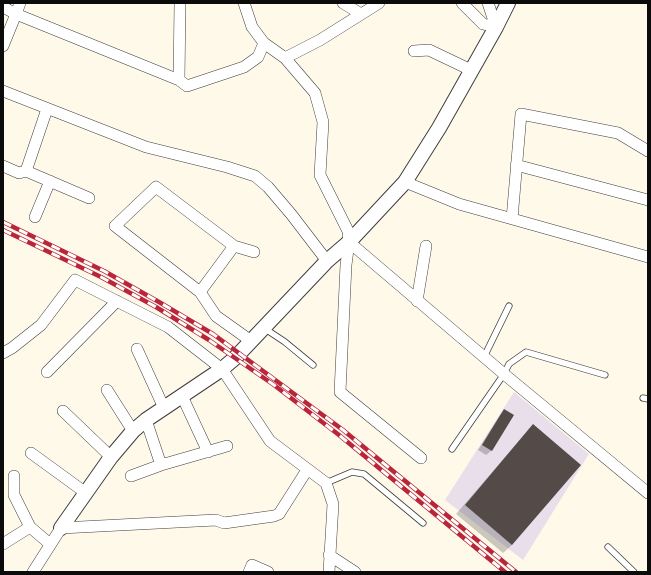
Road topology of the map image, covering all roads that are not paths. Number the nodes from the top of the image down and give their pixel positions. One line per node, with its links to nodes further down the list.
1 (180, 3): 17 (street)
2 (244, 3): 12 (street)
3 (343, 3): 10 (street)
4 (379, 3): 10 (street)
5 (462, 3): 11 (street)
6 (488, 3): 11 (street)
7 (508, 3): 11 (street)
8 (3, 7): 9 (street)
9 (18, 8): 13 (street); 17 (street)
10 (361, 14): 15 (street)
11 (496, 27): 16 (street)
12 (264, 43): 15 (street); 17 (street)
13 (3, 46)
14 (414, 51): 16 (street)
15 (285, 58): 30 (street)
16 (471, 70): 25 (street)
17 (179, 80)
18 (3, 91): 19 (street)
19 (47, 109): 23 (street); 35 (street)
20 (648, 151): 21 (street)
21 (516, 165): 27 (street); 29 (street)
22 (3, 166): 23 (street)
23 (26, 171): 24 (street)
24 (50, 182): 26 (street); 28 (street)
25 (405, 182): 29 (street); 30 (street)
26 (89, 198)
27 (648, 200)
28 (35, 217)
29 (512, 219): 34 (street)
30 (348, 242): 35 (street); 38 (street); 61 (street)
31 (234, 246): 33 (street); 36 (street); 36 (street)
32 (426, 246): 38 (street)
33 (254, 252)
34 (648, 257)
35 (327, 261): 40 (street)
36 (200, 292): 41 (street)
37 (117, 301): 43 (street); 46 (street); 47 (street)
38 (418, 301): 44 (street)
39 (509, 306): 44 (lane)
40 (264, 328): 41 (street); 45 (lane)
41 (251, 341): 46 (street)
42 (137, 349): 52 (street)
43 (3, 353)
44 (484, 357): 48 (street)
45 (313, 365)
46 (222, 369): 51 (street); 63 (street)
47 (48, 372)
48 (504, 374): 49 (lane); 57 (lane); 68 (street)
49 (605, 376)
50 (107, 390): 55 (street)
51 (182, 396): 52 (street); 58 (street)
52 (164, 408): 54 (street)
53 (63, 411): 60 (street)
54 (146, 420): 55 (street); 62 (street)
55 (133, 431): 60 (street)
56 (227, 446): 58 (street)
57 (452, 449)
58 (208, 452): 62 (street)
59 (31, 453): 67 (street)
60 (111, 457): 67 (street)
61 (421, 458)
62 (161, 465): 65 (street)
63 (307, 470): 66 (street); 71 (street)
64 (14, 476): 70 (street)
65 (131, 476)
66 (326, 483): 69 (lane); 75 (street)
67 (86, 493): 71 (street)
68 (648, 493)
69 (423, 523)
70 (30, 527): 72 (street); 73 (street)
71 (61, 528): 73 (street)
72 (3, 544)
73 (50, 544): 76 (street)
74 (608, 547): 81 (lane)
75 (329, 555): 79 (street); 80 (street)
76 (33, 572)
77 (249, 572): 78 (street)
78 (268, 572)
79 (329, 572)
80 (355, 572)
81 (634, 572)

